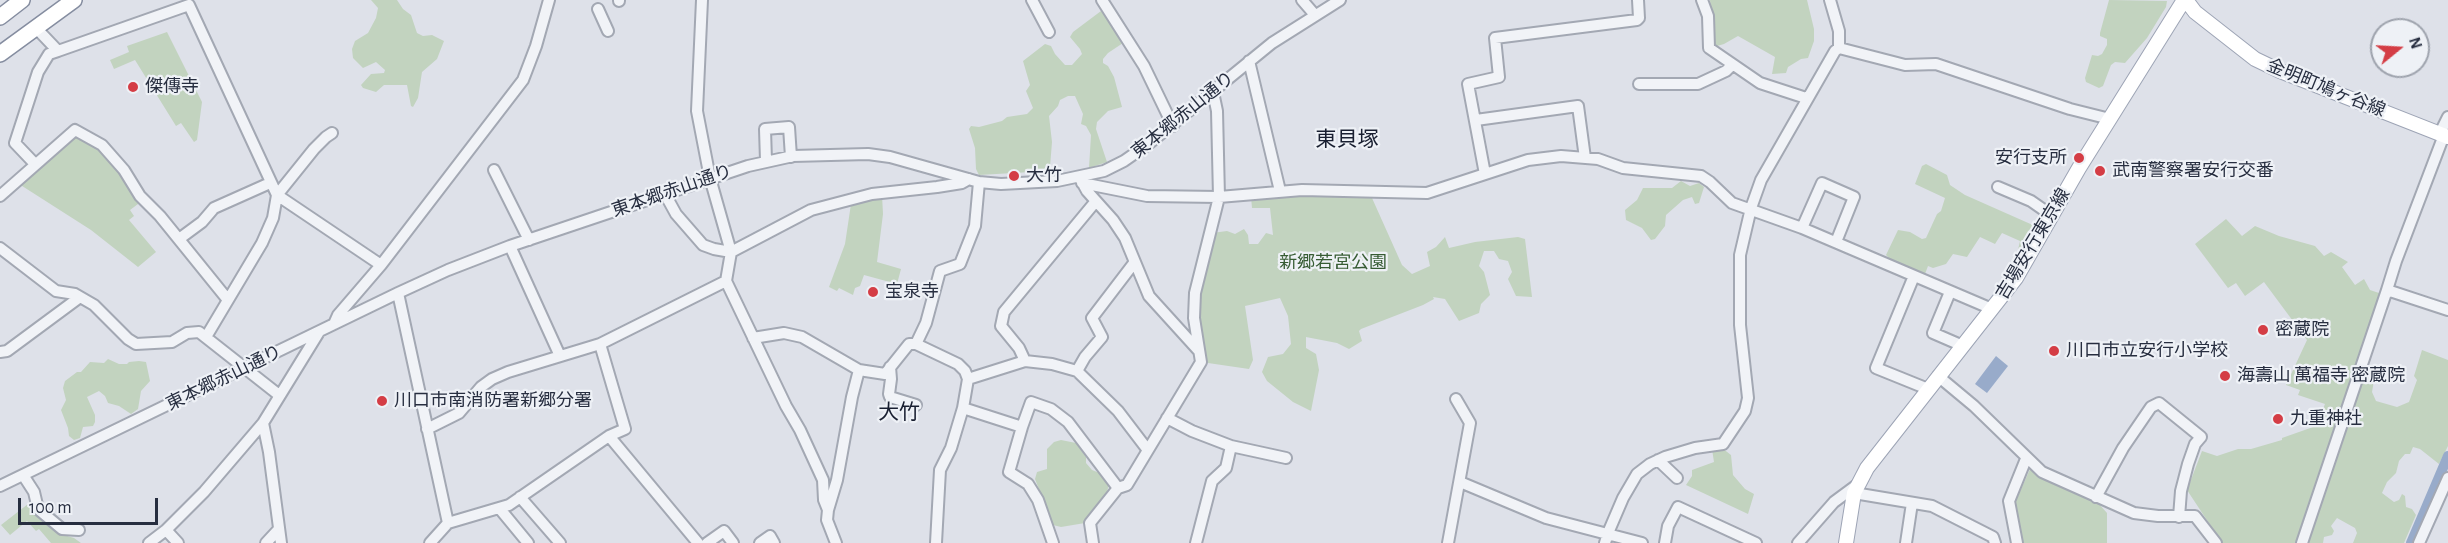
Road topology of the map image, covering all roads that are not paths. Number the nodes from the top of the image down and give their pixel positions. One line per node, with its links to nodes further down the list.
1 (16, 0): 16 (main road)
2 (22, 0): 16 (highway)
3 (74, 0): 23 (highway)
4 (79, 0): 18 (main road)
5 (549, 0): 62 (street)
6 (702, 0): 41 (street)
7 (1032, 0): 20 (street)
8 (1102, 0): 32 (street)
9 (1302, 0): 17 (street)
10 (1340, 0): 17 (street, 東本郷赤山通り)
11 (1638, 0): 31 (street)
12 (1702, 0): 25 (street)
13 (1830, 0): 21 (street)
14 (2185, 0): 30 (main road, 吉場安行東京線); 34 (main road, 金明町鳩ヶ谷線)
15 (597, 9): 19 (street)
16 (0, 14)
17 (1315, 15): 24 (street, 東本郷赤山通り)
18 (38, 30): 22 (street); 23 (main road)
19 (608, 31)
20 (1049, 32)
21 (1839, 48): 28 (street); 30 (street)
22 (58, 51): 38 (street); 44 (street)
23 (0, 56)
24 (1249, 62): 27 (street, 東本郷赤山通り); 46 (street)
25 (1732, 65): 26 (street); 28 (street)
26 (1639, 84)
27 (1213, 92): 32 (street, 東本郷赤山通り); 50 (street)
28 (1806, 98): 52 (street)
29 (2448, 117): 34 (street)
30 (2110, 119): 53 (main road, 吉場安行東京線)
31 (1476, 120): 36 (street); 40 (street)
32 (1173, 126): 43 (street, 東本郷赤山通り)
33 (332, 133): 48 (street)
34 (2444, 135): 65 (street)
35 (791, 157): 37 (street, 東本郷赤山通り); 37 (street); 42 (street, 東本郷赤山通り)
36 (1585, 158): 40 (street); 52 (street)
37 (766, 161): 41 (street, 東本郷赤山通り)
38 (35, 164): 49 (street); 55 (street)
39 (495, 170): 56 (street)
40 (1485, 174): 46 (street)
41 (710, 178): 47 (street, 東本郷赤山通り); 60 (street)
42 (974, 180): 43 (street, 東本郷赤山通り); 60 (street); 77 (street)
43 (1080, 180): 50 (street); 51 (street)
44 (270, 183): 48 (street); 55 (street)
45 (1998, 188): 53 (street)
46 (1280, 190): 50 (street)
47 (664, 194): 56 (street, 東本郷赤山通り); 60 (street)
48 (277, 195): 62 (street); 69 (street)
49 (0, 196)
50 (1219, 197): 79 (street)
51 (1096, 201): 61 (street); 82 (street)
52 (1751, 208): 54 (street); 103 (street)
53 (2051, 215): 70 (main road, 吉場安行東京線)
54 (1802, 228): 57 (street); 57 (street)
55 (179, 239): 69 (street)
56 (529, 240): 58 (street, 東本郷赤山通り)
57 (1836, 242): 63 (street)
58 (510, 246): 67 (street, 東本郷赤山通り); 81 (street)
59 (0, 248): 68 (street)
60 (731, 252): 64 (street)
61 (1134, 263): 79 (street); 86 (street)
62 (381, 265): 72 (street)
63 (1914, 276): 66 (street); 89 (street)
64 (726, 281): 75 (street); 76 (street)
65 (2387, 290): 71 (street); 149 (street)
66 (1950, 292): 70 (street); 78 (street)
67 (398, 293): 72 (street, 東本郷赤山通り); 97 (street)
68 (80, 297): 74 (street); 80 (street)
69 (228, 300): 74 (street)
70 (1992, 309): 78 (main road, 吉場安行東京線)
71 (2448, 310)
72 (334, 324): 73 (street, 東本郷赤山通り)
73 (319, 332): 83 (street, 東本郷赤山通り); 90 (street)
74 (206, 337): 83 (street)
75 (753, 338): 85 (street); 115 (street)
76 (600, 344): 81 (street); 98 (street)
77 (916, 344): 84 (street); 88 (street)
78 (1963, 346): 87 (main road, 吉場安行東京線)
79 (1199, 351): 94 (street)
80 (0, 352)
81 (560, 356): 97 (street)
82 (1025, 362): 86 (street); 88 (street)
83 (245, 368): 90 (street); 104 (street, 東本郷赤山通り)
84 (890, 368): 85 (street); 92 (street)
85 (860, 370): 115 (street)
86 (1077, 371): 100 (street)
87 (1938, 376): 89 (main road, 吉場安行東京線); 102 (street)
88 (968, 379): 93 (street)
89 (1928, 389): 110 (main road, 吉場安行東京線)
90 (279, 395): 95 (street)
91 (1456, 399): 107 (street)
92 (916, 405)
93 (963, 408): 96 (street); 135 (street)
94 (1167, 418): 99 (street); 100 (street)
95 (263, 423): 118 (street); 120 (street)
96 (1022, 427): 109 (street); 136 (street)
97 (427, 429): 117 (street)
98 (609, 436): 111 (street); 129 (street)
99 (1231, 446): 101 (street); 138 (street)
100 (1147, 448): 109 (street)
101 (1286, 458)
102 (2026, 459): 112 (street); 147 (street)
103 (1658, 460): 105 (street); 121 (street)
104 (23, 475): 108 (street, 東本郷赤山通り); 119 (street)
105 (1677, 478)
106 (2448, 478): 150 (street)
107 (1460, 482): 121 (street); 139 (street)
108 (0, 486)
109 (1118, 489): 137 (street)
110 (1855, 489): 113 (street); 143 (street); 144 (main road, 吉場安行東京線)
111 (520, 497): 114 (street); 128 (street)
112 (2096, 497): 116 (street); 116 (street)
113 (1912, 503): 145 (street); 146 (street)
114 (500, 509): 117 (street); 127 (street)
115 (828, 510): 134 (street)
116 (2180, 517): 148 (street)
117 (448, 522): 126 (street)
118 (279, 529): 124 (street); 125 (street)
119 (79, 530)
120 (166, 530): 122 (street); 123 (street)
121 (1606, 538): 140 (street)
122 (149, 543)
123 (178, 543)
124 (266, 543)
125 (281, 543)
126 (430, 543)
127 (528, 543)
128 (560, 543)
129 (698, 543)
130 (707, 543): 131 (street)
131 (733, 543)
132 (760, 543): 133 (street)
133 (774, 543)
134 (836, 543)
135 (936, 543)
136 (1053, 543)
137 (1093, 543)
138 (1196, 543)
139 (1448, 543)
140 (1642, 543)
141 (1665, 543): 142 (street)
142 (1756, 543)
143 (1798, 543)
144 (1845, 543)
145 (1906, 543)
146 (1995, 543)
147 (2017, 543)
148 (2216, 543)
149 (2302, 543)
150 (2419, 543)

